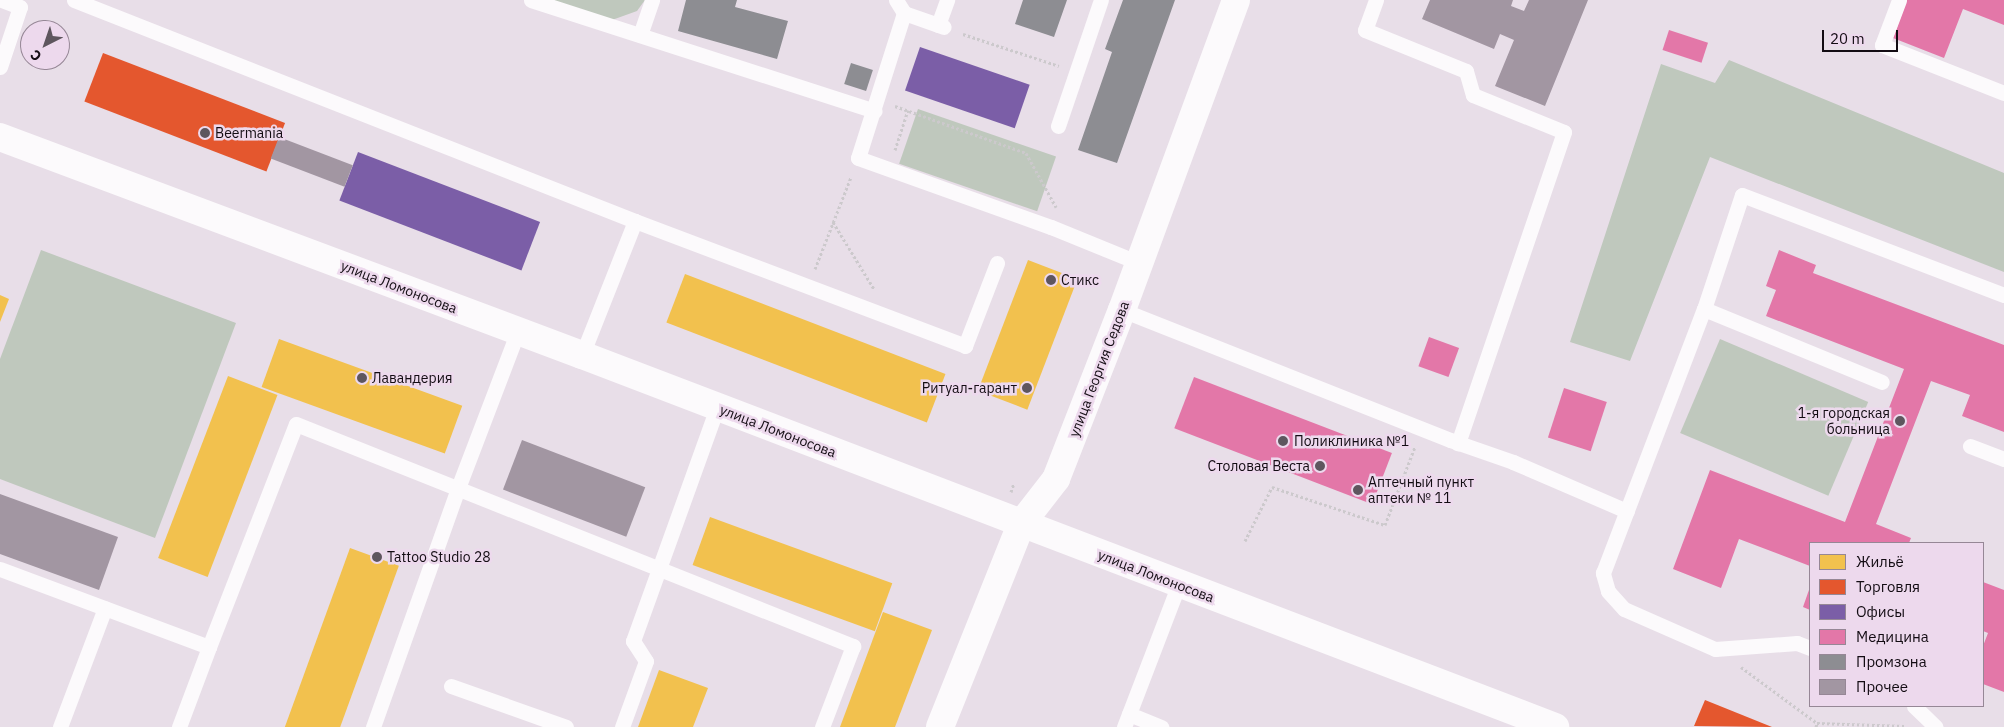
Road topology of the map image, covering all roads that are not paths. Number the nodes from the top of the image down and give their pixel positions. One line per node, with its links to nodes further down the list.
1 (2, 0): 10 (lane)
2 (74, 0): 18 (lane)
3 (531, 0): 12 (lane)
4 (652, 0): 12 (lane)
5 (947, 0): 11 (lane)
6 (1101, 0): 16 (lane)
7 (1236, 0): 20 (main road, улица Георгия Седова)
8 (1376, 0): 28 (lane)
9 (1899, 0): 14 (lane)
10 (21, 4): 13 (lane)
11 (900, 7): 15 (lane)
12 (640, 35): 15 (lane)
13 (0, 68)
14 (2004, 93)
15 (875, 105): 20 (lane)
16 (1058, 126)
17 (0, 137): 24 (main road, улица Ломоносова)
18 (635, 221): 19 (lane); 25 (lane)
19 (996, 262)
20 (1139, 263): 23 (main road, улица Георгия Седова)
21 (2004, 295): 22 (lane)
22 (1704, 309): 26 (lane); 32 (lane)
23 (1122, 310): 28 (lane); 33 (main road, улица Георгия Седова)
24 (518, 331): 25 (main road, улица Ломоносова); 31 (lane)
25 (582, 355): 27 (main road, улица Ломоносова)
26 (1882, 382)
27 (717, 408): 33 (main road, улица Ломоносова); 35 (lane)
28 (1458, 443): 32 (lane)
29 (1970, 446): 30 (lane)
30 (2004, 459)
31 (458, 488): 35 (lane); 38 (lane); 45 (lane)
32 (1627, 511): 39 (lane)
33 (1021, 524): 36 (main road, улица Ломоносова); 49 (main road, улица Георгия Седова)
34 (0, 569): 37 (lane)
35 (660, 569): 47 (lane); 48 (lane)
36 (1179, 584): 42 (lane); 51 (main road, улица Ломоносова)
37 (105, 608): 38 (lane); 43 (lane)
38 (209, 647): 44 (lane)
39 (1809, 648)
40 (451, 686): 46 (lane)
41 (1915, 707): 52 (lane)
42 (1127, 721): 50 (lane)
43 (60, 727)
44 (179, 727)
45 (373, 727)
46 (566, 727)
47 (622, 727)
48 (822, 727)
49 (940, 727)
50 (1162, 727)
51 (1555, 727)
52 (1936, 727)

